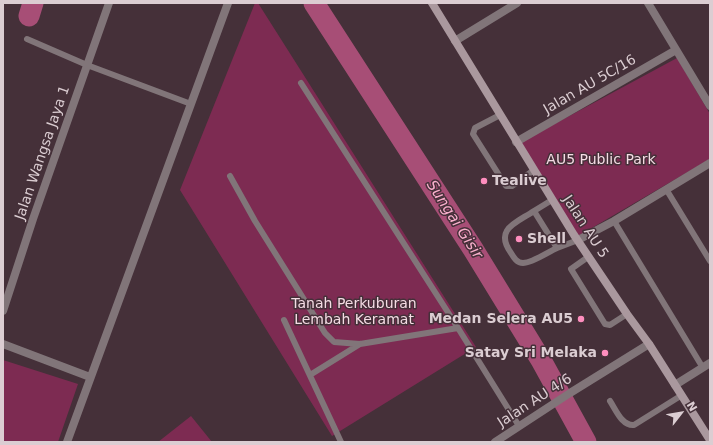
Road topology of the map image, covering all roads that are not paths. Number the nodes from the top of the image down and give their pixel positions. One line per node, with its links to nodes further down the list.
1 (109, 3): 9 (street, Jalan Wangsa Jaya 1)
2 (228, 3): 11 (street)
3 (432, 3): 7 (main road, Jalan AU 5)
4 (517, 3): 7 (street)
5 (648, 3): 8 (street)
6 (27, 39): 9 (lane)
7 (454, 40): 13 (main road, Jalan AU 5)
8 (676, 50): 12 (street); 14 (street, Jalan AU 5C/16)
9 (87, 66): 11 (lane); 26 (street, Jalan Wangsa Jaya 1)
10 (301, 84): 29 (lane)
11 (192, 104): 35 (street)
12 (710, 106)
13 (500, 115): 14 (main road, Jalan AU 5); 16 (lane)
14 (516, 142): 16 (main road, Jalan AU 5)
15 (710, 163): 18 (street)
16 (534, 170): 19 (main road, Jalan AU 5)
17 (230, 176): 31 (lane)
18 (666, 189): 21 (street); 25 (lane)
19 (552, 200): 20 (lane); 22 (main road, Jalan AU 5)
20 (534, 211): 23 (lane); 23 (lane)
21 (614, 221): 22 (street); 33 (lane)
22 (578, 240): 23 (lane); 24 (main road, Jalan AU 5)
23 (557, 248)
24 (588, 257): 27 (main road, Jalan AU 5); 27 (lane)
25 (710, 261)
26 (3, 311)
27 (627, 314): 32 (main road, Jalan AU 5)
28 (284, 320): 34 (lane)
29 (458, 328): 31 (lane); 39 (lane)
30 (3, 344): 35 (street)
31 (360, 344): 34 (lane)
32 (649, 344): 36 (main road, Jalan AU 5); 39 (street, Jalan AU 4/6)
33 (707, 366): 36 (street)
34 (310, 375): 42 (lane)
35 (90, 377): 41 (street)
36 (675, 385): 37 (main road, Jalan AU 5)
37 (682, 395): 38 (lane); 40 (main road, Jalan AU 5)
38 (610, 401)
39 (519, 426): 43 (street, Jalan AU 4/6)
40 (710, 440)
41 (67, 442)
42 (342, 442)
43 (495, 442)

